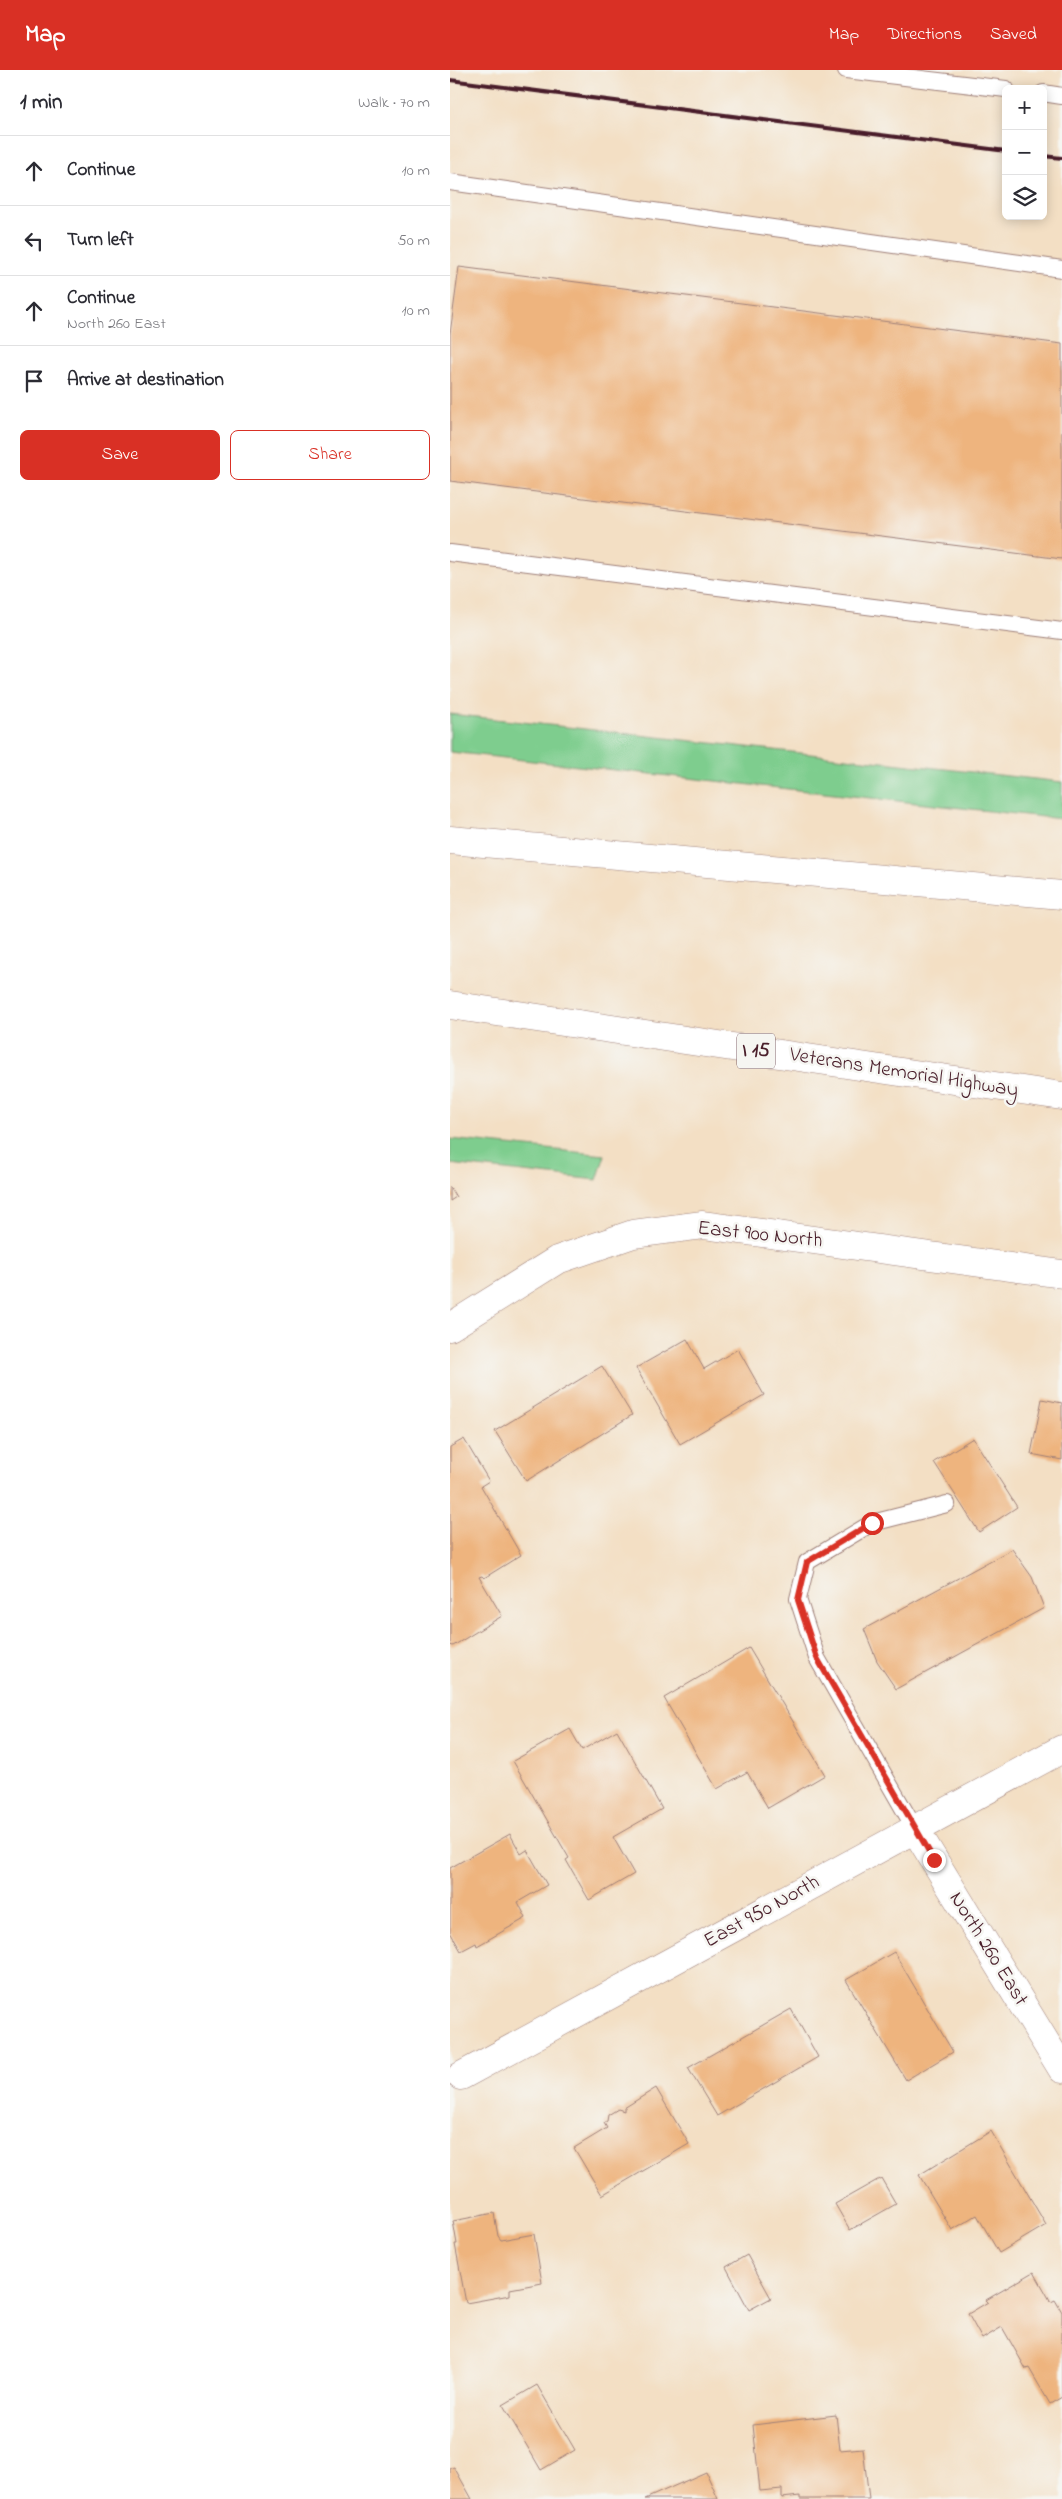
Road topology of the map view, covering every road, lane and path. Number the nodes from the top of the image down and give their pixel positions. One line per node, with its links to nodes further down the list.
1 (846, 70): 2 (lane)
2 (1002, 89)
3 (1047, 94): 4 (lane)
4 (1062, 96)
5 (450, 182): 6 (lane)
6 (1062, 269)
7 (450, 554): 8 (lane)
8 (1062, 631)
9 (450, 840): 10 (main road)
10 (1062, 895)
11 (450, 1005): 12 (main road, Veterans Memorial Highway / I 15)
12 (1062, 1096)
13 (1062, 1274): 14 (main road, East 900 North)
14 (450, 1327)
15 (946, 1504): 17 (lane)
16 (1062, 1749): 17 (main road, East 950 North)
17 (915, 1829): 18 (main road, North 260 East); 19 (main road, East 950 North)
18 (1062, 2069)
19 (461, 2076)

